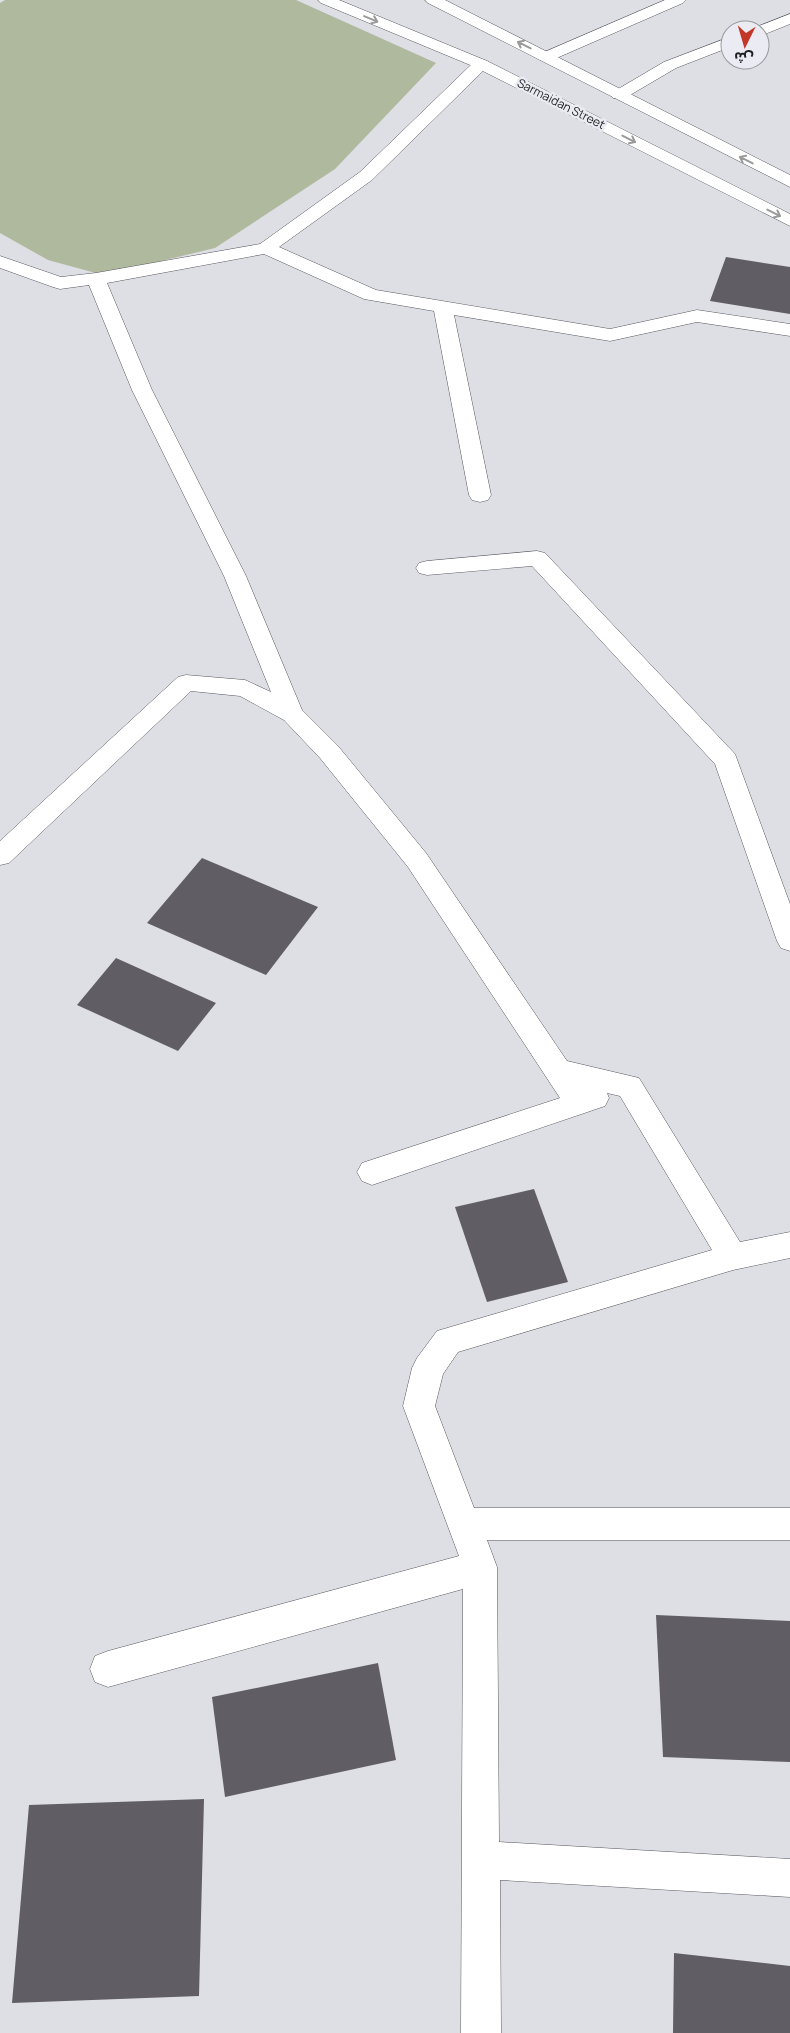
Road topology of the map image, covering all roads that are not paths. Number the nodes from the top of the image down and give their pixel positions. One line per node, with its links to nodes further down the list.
1 (326, 0): 8 (street, Sarmaidan Street, one-way to 8)
2 (433, 0): 7 (street, one-way to 2)
3 (678, 0): 7 (street)
4 (790, 19): 5 (street)
5 (770, 27)
6 (720, 46): 11 (street)
7 (546, 57): 9 (street)
8 (481, 64): 10 (street, Sarmaidan Street); 16 (street)
9 (565, 67): 10 (street); 11 (street)
10 (522, 85): 13 (street, Sarmaidan Street)
11 (619, 95): 12 (street)
12 (636, 104): 13 (street); 14 (street, one-way to 12)
13 (592, 120): 15 (street, Sarmaidan Street, one-way to 15)
14 (790, 182)
15 (790, 221)
16 (266, 248): 18 (street); 19 (street)
17 (0, 262): 18 (street)
18 (96, 279): 23 (street)
19 (443, 308): 20 (street); 21 (street)
20 (790, 330)
21 (480, 495)
22 (427, 568): 25 (street)
23 (292, 714): 24 (street); 26 (street)
24 (0, 856)
25 (790, 941)
26 (558, 1071): 27 (street); 28 (street)
27 (630, 1086): 28 (street); 31 (street)
28 (580, 1103): 29 (street)
29 (372, 1172)
30 (790, 1245): 31 (street)
31 (733, 1257): 32 (street)
32 (464, 1524): 33 (street); 34 (street)
33 (790, 1524)
34 (480, 1567): 35 (street); 36 (street)
35 (108, 1668)
36 (481, 1860): 37 (street); 38 (street)
37 (790, 1878)
38 (481, 2033)

